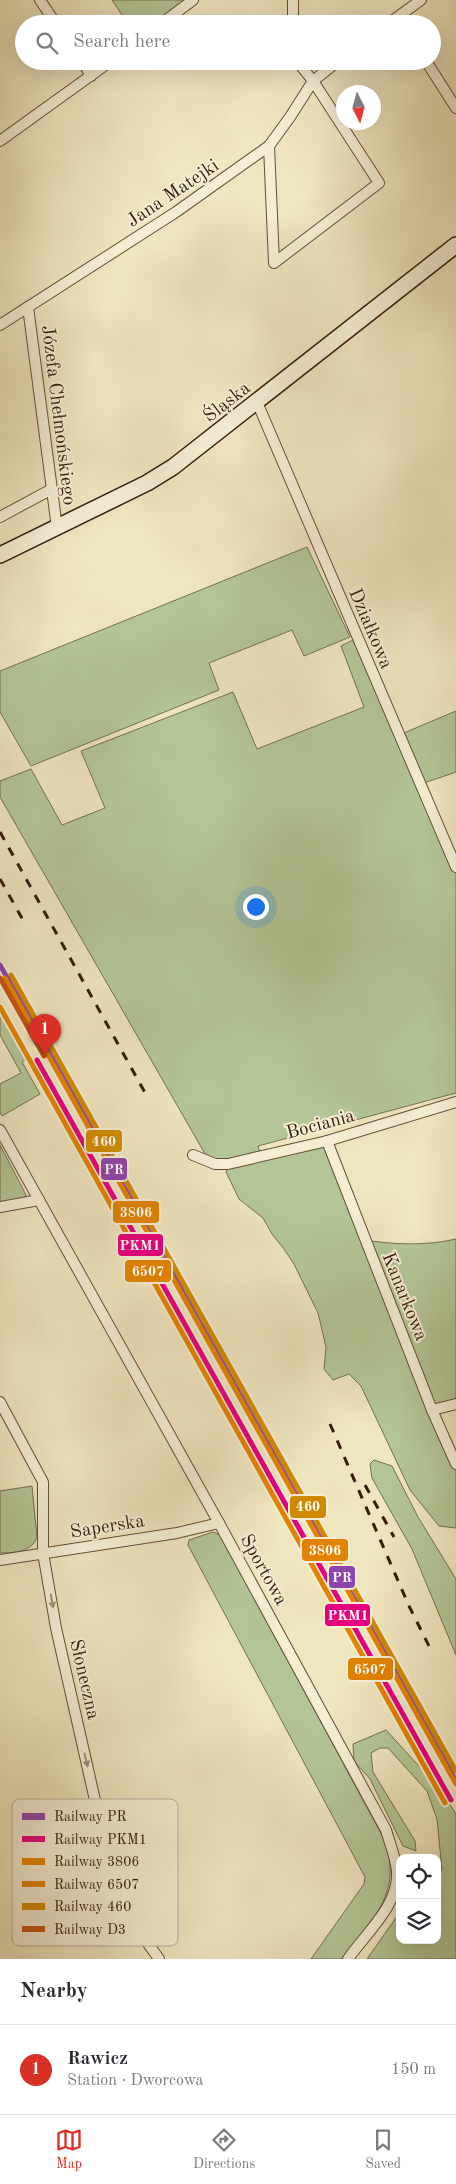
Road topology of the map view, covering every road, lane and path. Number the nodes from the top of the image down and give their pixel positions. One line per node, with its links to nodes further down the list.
1 (40, 0): 5 (street)
2 (193, 0): 6 (street)
3 (294, 0): 7 (street)
4 (421, 0): 8 (street)
5 (50, 15)
6 (173, 15)
7 (293, 15)
8 (405, 15)
9 (87, 70): 14 (street)
10 (99, 70): 14 (street)
11 (304, 70): 15 (street)
12 (326, 70): 15 (street, Jana Matejki)
13 (432, 70): 16 (street)
14 (91, 76): 17 (street)
15 (312, 81): 18 (street, Jana Matejki); 18 (street)
16 (456, 108)
17 (0, 141)
18 (269, 146): 20 (street, Jana Matejki)
19 (456, 245): 22 (street, Śląska)
20 (28, 306): 21 (street, Jana Matejki); 23 (street, Józefa Chełmońskiego)
21 (0, 325)
22 (257, 402): 25 (street, Śląska); 27 (street, Działkowa)
23 (52, 489): 24 (street); 25 (street, Józefa Chełmońskiego)
24 (0, 518)
25 (56, 528): 26 (street, Śląska)
26 (0, 555)
27 (456, 867)
28 (456, 1102): 30 (street, Bociania)
29 (0, 1130): 32 (street, Sportowa)
30 (327, 1141): 31 (street, Bociania); 36 (street, Kanarkowa)
31 (193, 1155)
32 (39, 1200): 33 (street); 38 (street, Sportowa)
33 (0, 1207)
34 (0, 1402): 39 (street, Słoneczna)
35 (456, 1404): 36 (street)
36 (432, 1410): 37 (street, Kanarkowa)
37 (456, 1464)
38 (219, 1523): 39 (street, Saperska); 44 (street, Sportowa)
39 (43, 1553): 40 (street, Saperska); 41 (street, Słoneczna, one-way to 41)
40 (0, 1560)
41 (95, 1799)
42 (150, 1946): 43 (street, Słoneczna, one-way to 43)
43 (159, 1959)
44 (348, 1959)

